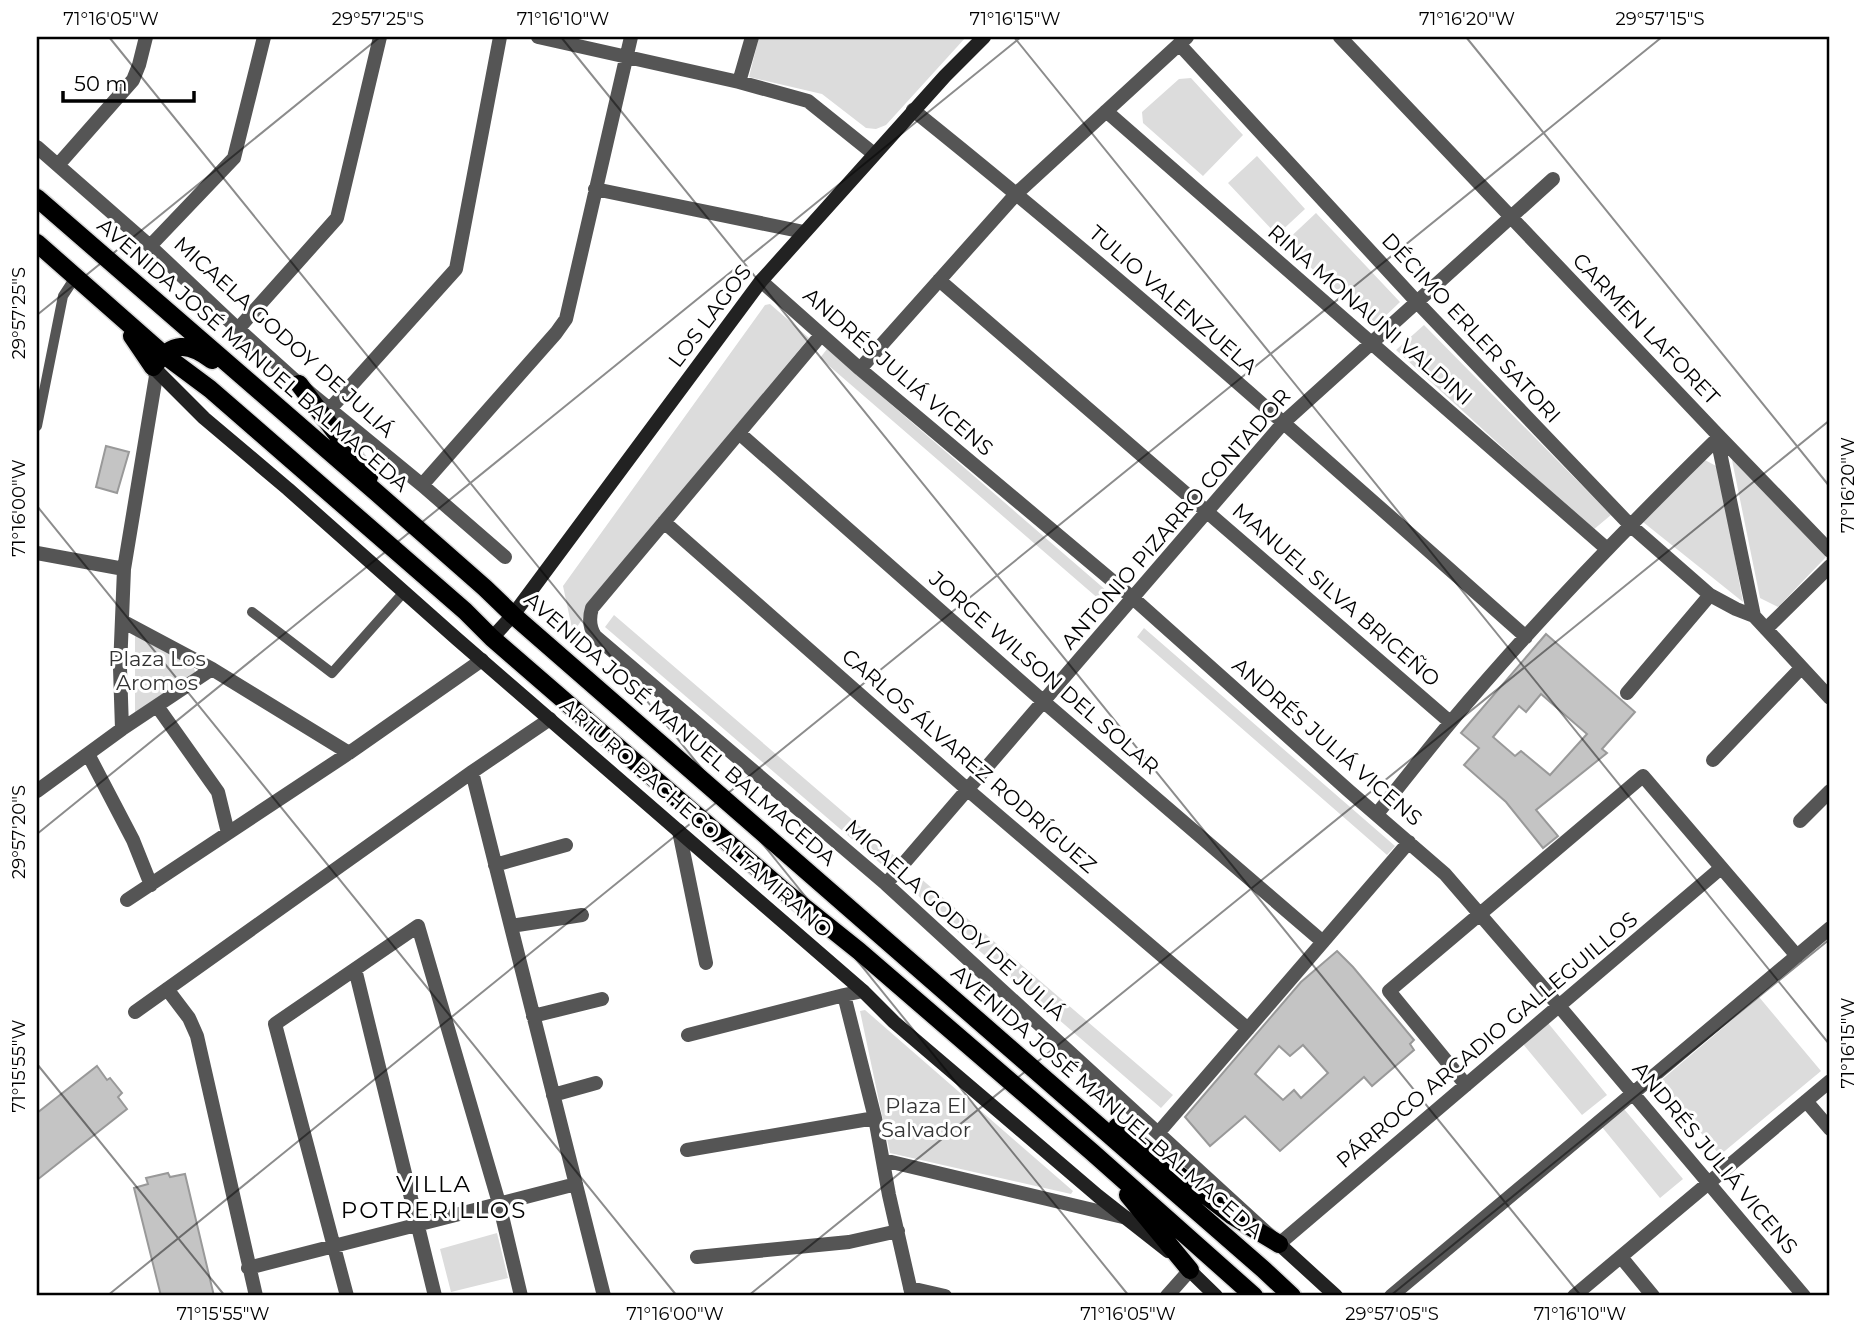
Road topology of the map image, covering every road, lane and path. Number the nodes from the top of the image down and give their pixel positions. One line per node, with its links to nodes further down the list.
1 (146, 37): 17 (street)
2 (264, 37): 25 (street)
3 (380, 37): 30 (street)
4 (500, 37): 37 (street)
5 (538, 37): 11 (street)
6 (631, 37): 11 (street)
7 (752, 37): 12 (street)
8 (984, 37): 13 (street, LOS LAGOS)
9 (1340, 37): 22 (street, CARMEN LAFORET)
10 (1183, 41): 14 (street); 29 (street, DÉCIMO ERLER SATORI)
11 (627, 56): 12 (street); 19 (street)
12 (739, 82): 16 (street)
13 (914, 110): 16 (street, LOS LAGOS); 20 (street, TULIO VALENZUELA)
14 (1106, 111): 20 (street); 32 (street, RINA MONAUNI VALDINI)
15 (37, 147): 17 (street, MICAELA GODOY DE JULIÁ)
16 (874, 154): 23 (street, LOS LAGOS)
17 (58, 165): 25 (street, MICAELA GODOY DE JULIÁ)
18 (1553, 178): 22 (street, ANTONIO PIZARRO CONTADOR)
19 (595, 189): 23 (street); 42 (street)
20 (1017, 193): 27 (street); 38 (street, TULIO VALENZUELA)
21 (37, 198): 35 (main road, AVENIDA JOSÉ MANUEL BALMACEDA)
22 (1511, 217): 29 (street, ANTONIO PIZARRO CONTADOR); 41 (street, CARMEN LAFORET)
23 (804, 232): 28 (street, LOS LAGOS)
24 (37, 243): 26 (main road)
25 (150, 246): 30 (street, MICAELA GODOY DE JULIÁ)
26 (76, 276): 33 (main road); 39 (lane)
27 (939, 280): 34 (street); 44 (street, MANUEL SILVA BRICEÑO)
28 (761, 281): 31 (street, ANDRÉS JULIÁ VICENS); 57 (street, LOS LAGOS)
29 (1417, 302): 32 (street, ANTONIO PIZARRO CONTADOR); 46 (street, DÉCIMO ERLER SATORI)
30 (237, 329): 36 (street, MICAELA GODOY DE JULIÁ)
31 (821, 335): 34 (street, ANDRÉS JULIÁ VICENS); 40 (street)
32 (1371, 343): 38 (street, ANTONIO PIZARRO CONTADOR); 47 (street, RINA MONAUNI VALDINI)
33 (158, 360): 35 (main road); 52 (street); 53 (street, ARTURO PACHECO ALTAMIRANO); 62 (main road)
34 (860, 369): 55 (street, ANDRÉS JULIÁ VICENS)
35 (246, 380): 43 (main road, AVENIDA JOSÉ MANUEL BALMACEDA)
36 (299, 384): 37 (street, MICAELA GODOY DE JULIÁ); 43 (main road)
37 (330, 409): 42 (street, MICAELA GODOY DE JULIÁ)
38 (1284, 422): 44 (street, ANTONIO PIZARRO CONTADOR); 61 (street, TULIO VALENZUELA)
39 (37, 426)
40 (739, 433): 45 (street); 68 (street, JORGE WILSON DEL SOLAR)
41 (1717, 436): 46 (street); 48 (street); 58 (street, CARMEN LAFORET)
42 (422, 485): 50 (street, MICAELA GODOY DE JULIÁ)
43 (377, 493): 57 (main road, AVENIDA JOSÉ MANUEL BALMACEDA)
44 (1208, 512): 55 (street, ANTONIO PIZARRO CONTADOR); 71 (street, MANUEL SILVA BRICEÑO)
45 (664, 522): 77 (street, CARLOS ÁLVAREZ RODRÍGUEZ); 88 (street, MICAELA GODOY DE JULIÁ)
46 (1630, 525): 47 (street); 54 (street, DÉCIMO ERLER SATORI)
47 (1607, 549): 61 (street)
48 (1830, 551)
49 (37, 553): 52 (street)
50 (505, 557)
51 (1830, 566): 60 (street)
52 (124, 569): 59 (street)
53 (404, 592): 56 (lane); 63 (street, ARTURO PACHECO ALTAMIRANO)
54 (1710, 595): 58 (street, DÉCIMO ERLER SATORI); 66 (street)
55 (1134, 599): 68 (street, ANTONIO PIZARRO CONTADOR); 80 (street, ANDRÉS JULIÁ VICENS)
56 (252, 612)
57 (513, 615): 62 (street, LOS LAGOS); 113 (main road, AVENIDA JOSÉ MANUEL BALMACEDA)
58 (1754, 616): 60 (street)
59 (122, 621): 65 (street); 72 (street)
60 (1766, 629): 64 (street)
61 (1526, 637): 71 (street)
62 (492, 638): 119 (main road)
63 (482, 660): 70 (street, ARTURO PACHECO ALTAMIRANO); 73 (street)
64 (1801, 668): 67 (street); 75 (street)
65 (212, 669): 69 (street); 73 (street)
66 (1627, 693)
67 (1830, 698)
68 (1044, 702): 77 (street, ANTONIO PIZARRO CONTADOR); 95 (street, JORGE WILSON DEL SOLAR)
69 (157, 706): 72 (street); 83 (street)
70 (550, 719): 76 (street); 82 (street, ARTURO PACHECO ALTAMIRANO)
71 (1451, 722): 80 (street)
72 (122, 729): 74 (street)
73 (349, 753): 83 (street)
74 (88, 754): 78 (street); 89 (street)
75 (1713, 760)
76 (472, 772): 86 (street); 99 (street)
77 (968, 790): 88 (street, ANTONIO PIZARRO CONTADOR); 106 (street, CARLOS ÁLVAREZ RODRÍGUEZ)
78 (37, 791)
79 (1830, 791): 81 (street)
80 (1377, 814): 84 (street, ANDRÉS JULIÁ VICENS)
81 (1800, 821)
82 (679, 831): 97 (street); 100 (street, ARTURO PACHECO ALTAMIRANO)
83 (228, 833): 89 (street)
84 (1409, 842): 91 (street, ANDRÉS JULIÁ VICENS); 95 (street)
85 (566, 845): 86 (street)
86 (495, 865): 93 (street)
87 (1721, 868): 91 (street); 96 (street); 103 (street, PÁRROCO ARCADIO GALLEGUILLOS)
88 (886, 884): 117 (street, MICAELA GODOY DE JULIÁ)
89 (151, 885): 90 (street)
90 (127, 900)
91 (1479, 914): 103 (street, ANDRÉS JULIÁ VICENS); 110 (street)
92 (582, 915): 93 (street)
93 (511, 926): 105 (street)
94 (1830, 928): 96 (street)
95 (1323, 942): 106 (street)
96 (1797, 956): 111 (street)
97 (706, 964)
98 (355, 969): 123 (street); 125 (street); 128 (street)
99 (167, 989): 104 (street); 131 (street)
100 (863, 991): 101 (street); 124 (street, ARTURO PACHECO ALTAMIRANO)
101 (844, 995): 107 (street); 115 (street)
102 (602, 999): 105 (street)
103 (1559, 1006): 110 (street, PÁRROCO ARCADIO GALLEGUILLOS); 111 (street, ANDRÉS JULIÁ VICENS)
104 (135, 1012)
105 (533, 1016): 112 (street)
106 (1248, 1029): 117 (street)
107 (688, 1035)
108 (1830, 1081): 114 (street)
109 (596, 1083): 112 (street)
110 (1466, 1085): 127 (street, PÁRROCO ARCADIO GALLEGUILLOS)
111 (1633, 1093): 121 (street, ANDRÉS JULIÁ VICENS); 145 (street)
112 (553, 1095): 122 (street)
113 (1066, 1096): 127 (main road); 143 (main road, AVENIDA JOSÉ MANUEL BALMACEDA)
114 (1806, 1101): 116 (street); 121 (street)
115 (875, 1118): 118 (street); 120 (street)
116 (1830, 1129)
117 (1159, 1132): 127 (street, MICAELA GODOY DE JULIÁ)
118 (687, 1150)
119 (1092, 1152): 132 (main road); 142 (main road)
120 (883, 1160): 124 (street); 126 (street)
121 (1709, 1183): 130 (street); 148 (street, ANDRÉS JULIÁ VICENS)
122 (576, 1184): 123 (street); 138 (street)
123 (499, 1203): 125 (street); 137 (street)
124 (1127, 1218): 132 (street, ARTURO PACHECO ALTAMIRANO)
125 (418, 1224): 128 (street); 136 (street)
126 (898, 1231): 129 (street); 133 (street)
127 (1279, 1244): 144 (street)
128 (335, 1246): 131 (street); 135 (street)
129 (697, 1257)
130 (1621, 1257): 146 (street); 147 (street)
131 (248, 1268): 134 (street)
132 (1190, 1270): 140 (street); 141 (street, ARTURO PACHECO ALTAMIRANO)
133 (911, 1292): 139 (street)
134 (256, 1296)
135 (347, 1296)
136 (435, 1296)
137 (521, 1296)
138 (604, 1296)
139 (945, 1296)
140 (1167, 1296)
141 (1216, 1296)
142 (1254, 1296)
143 (1292, 1296)
144 (1336, 1296)
145 (1391, 1296)
146 (1574, 1296)
147 (1653, 1296)
148 (1804, 1296)

